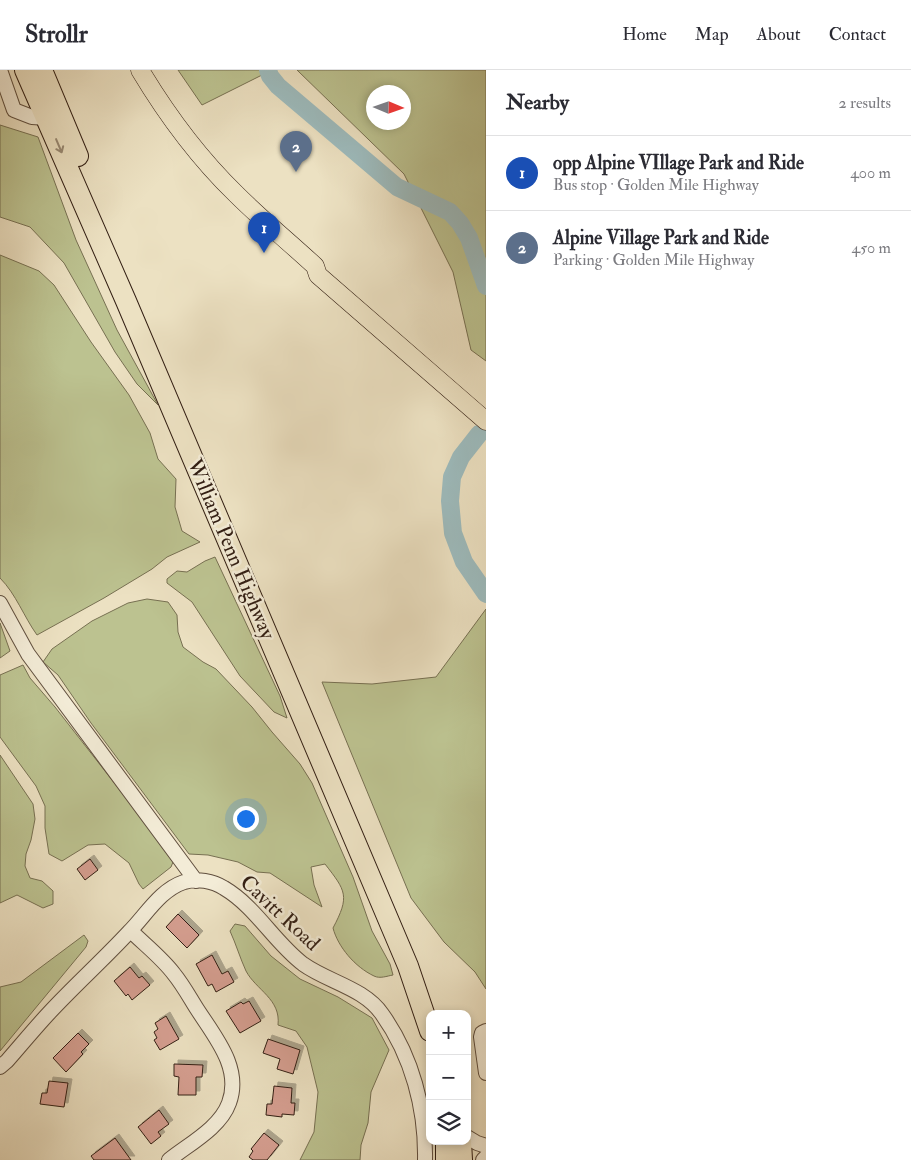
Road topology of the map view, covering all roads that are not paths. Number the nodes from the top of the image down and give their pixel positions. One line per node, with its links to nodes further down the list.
1 (0, 70): 6 (street)
2 (25, 70): 6 (highway, William Penn Highway)
3 (42, 70): 12 (highway, William Penn Highway)
4 (127, 70): 7 (main road)
5 (140, 70): 7 (main road)
6 (46, 118): 13 (highway, William Penn Highway, one-way to 13)
7 (318, 275): 8 (main road)
8 (486, 421)
9 (0, 602): 10 (street)
10 (196, 880): 11 (street); 23 (street, Cavitt Road)
11 (131, 931): 15 (street); 22 (street)
12 (436, 1010)
13 (426, 1019)
14 (486, 1031): 16 (street)
15 (0, 1067)
16 (486, 1073)
17 (471, 1140): 20 (street)
18 (446, 1145): 24 (highway)
19 (461, 1145): 25 (highway)
20 (486, 1146)
21 (486, 1157): 26 (street)
22 (169, 1160)
23 (425, 1160)
24 (446, 1160)
25 (462, 1160)
26 (483, 1160)

